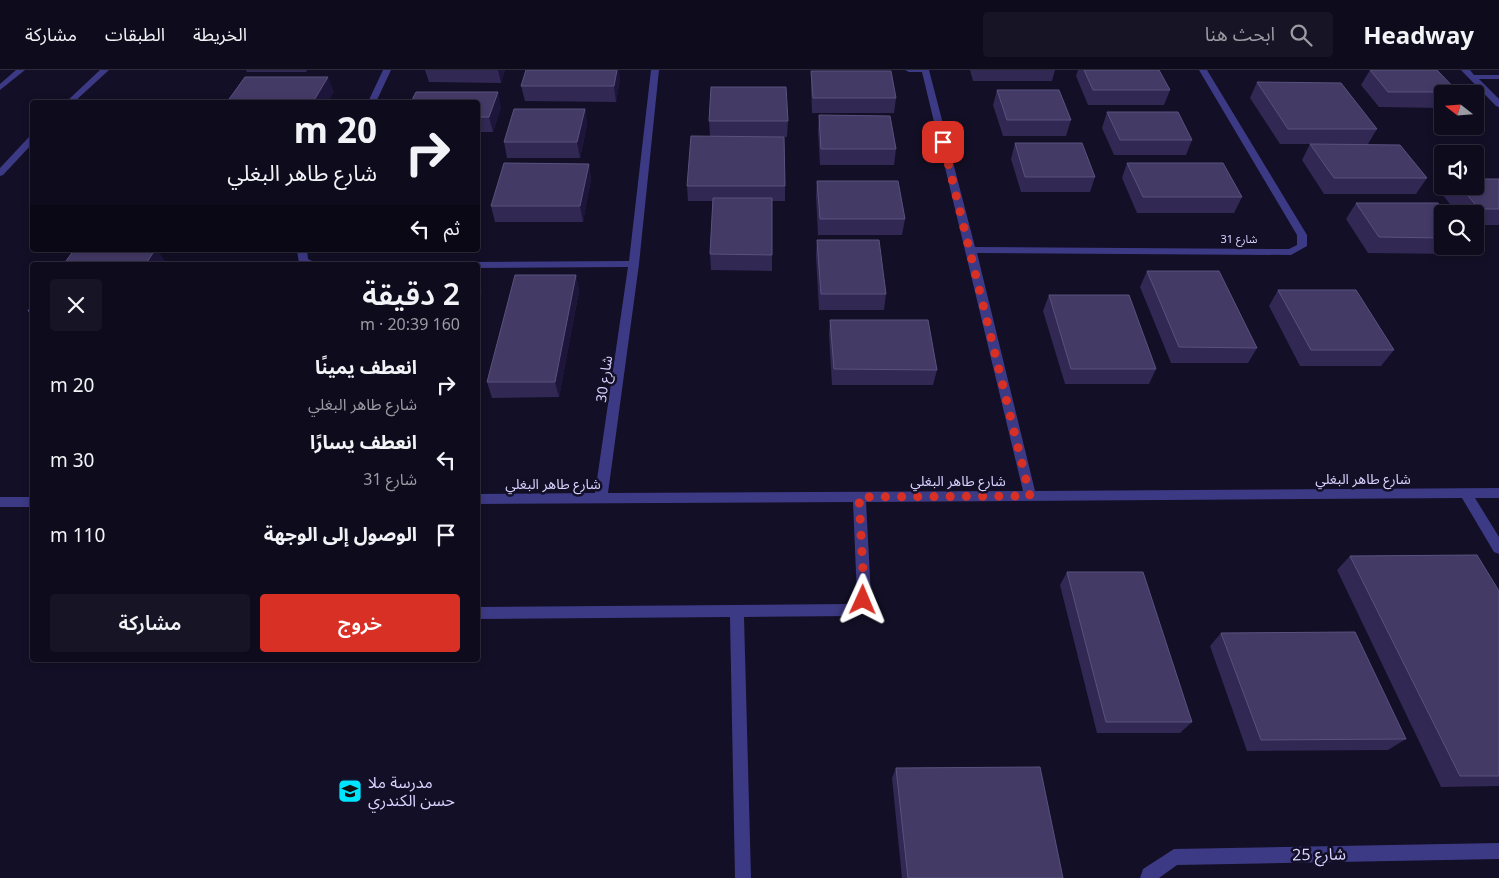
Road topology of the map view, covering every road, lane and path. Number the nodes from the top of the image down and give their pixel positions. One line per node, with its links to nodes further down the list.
1 (21, 70): 10 (street)
2 (105, 70): 11 (street)
3 (387, 70): 12 (street)
4 (655, 70): 17 (street, شارع 30)
5 (909, 70): 6 (street)
6 (925, 70): 16 (street)
7 (1203, 70): 16 (street, شارع 31)
8 (1468, 73): 9 (street); 13 (street)
9 (1499, 77)
10 (0, 88)
11 (72, 100)
12 (373, 100)
13 (1499, 104)
14 (30, 141): 15 (street)
15 (0, 173)
16 (971, 250): 21 (street)
17 (634, 264): 18 (street); 23 (street, شارع 30)
18 (480, 265)
19 (1465, 493): 20 (street, شارع طاهر البغلي); 21 (street, شارع طاهر البغلي); 27 (street)
20 (1499, 493)
21 (1030, 496): 22 (street, شارع طاهر البغلي)
22 (859, 497): 23 (street, شارع طاهر البغلي); 28 (street)
23 (601, 498): 24 (street, شارع طاهر البغلي)
24 (480, 499)
25 (0, 502): 26 (street)
26 (30, 502)
27 (1499, 548)
28 (737, 612): 29 (street); 31 (street)
29 (480, 613)
30 (1499, 851): 32 (street, شارع 25)
31 (743, 878)
32 (1148, 878)

